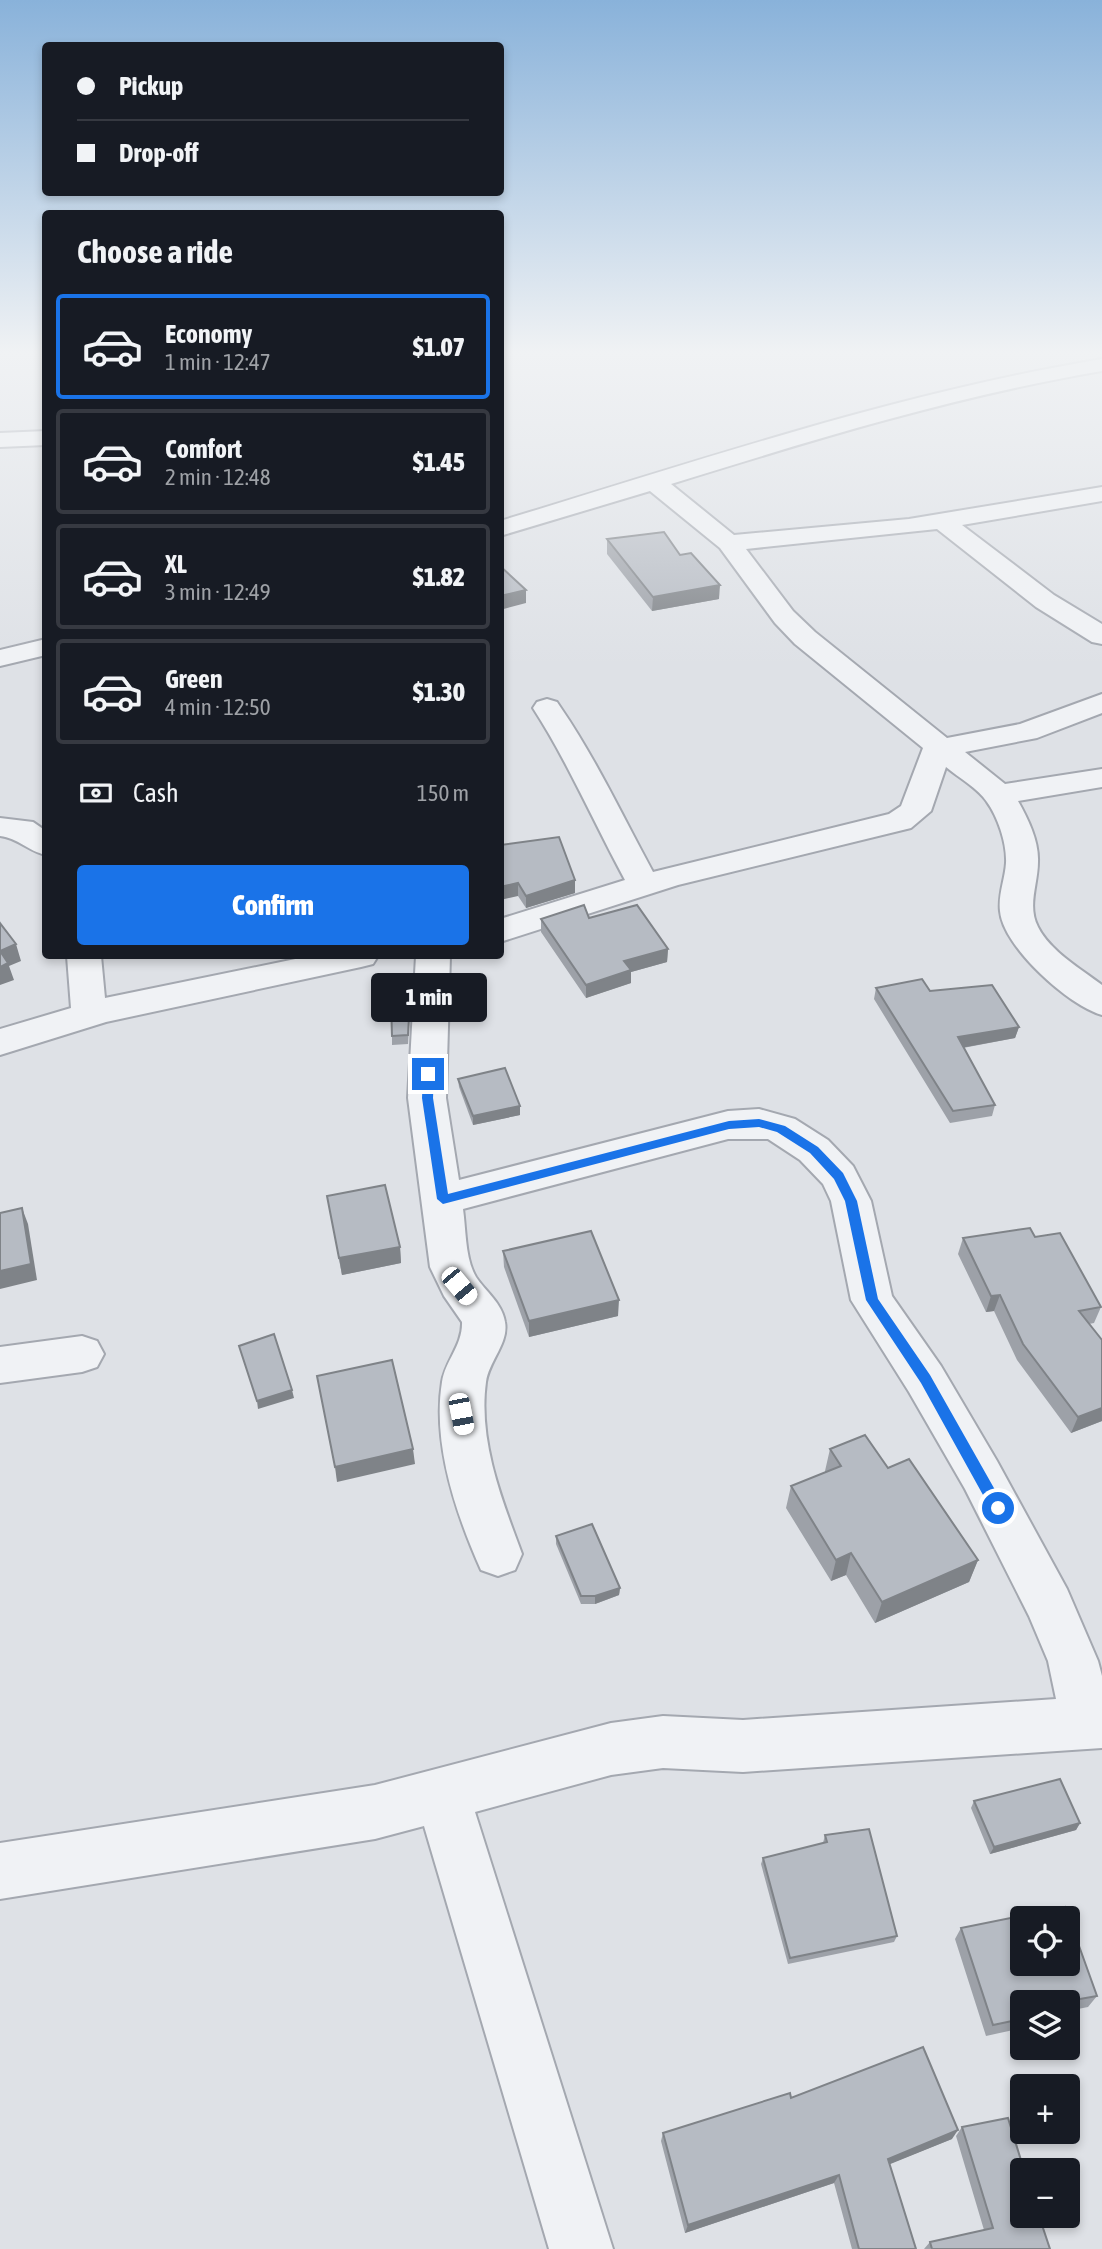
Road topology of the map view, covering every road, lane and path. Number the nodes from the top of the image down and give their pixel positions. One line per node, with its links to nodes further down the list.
1 (743, 456): 2 (street)
2 (656, 484): 5 (street); 6 (street)
3 (1102, 494): 4 (street)
4 (942, 521): 6 (street); 7 (street)
5 (504, 528)
6 (729, 543): 12 (street)
7 (1102, 636)
8 (42, 648): 9 (street)
9 (0, 658)
10 (1102, 703): 12 (street)
11 (547, 708): 17 (street)
12 (940, 747): 14 (street); 17 (street)
13 (1102, 778): 14 (street)
14 (998, 794): 22 (street)
15 (0, 827): 16 (street)
16 (42, 843)
17 (644, 885): 18 (street)
18 (504, 929)
19 (84, 959): 23 (street)
20 (347, 959): 23 (street)
21 (433, 959): 25 (street)
22 (1102, 1003)
23 (89, 1015): 24 (street)
24 (0, 1042)
25 (443, 1199): 28 (street); 29 (street)
26 (82, 1354): 27 (street)
27 (0, 1365)
28 (498, 1554)
29 (1097, 1724): 30 (street)
30 (442, 1794): 31 (street); 32 (street)
31 (0, 1871)
32 (581, 2249)

